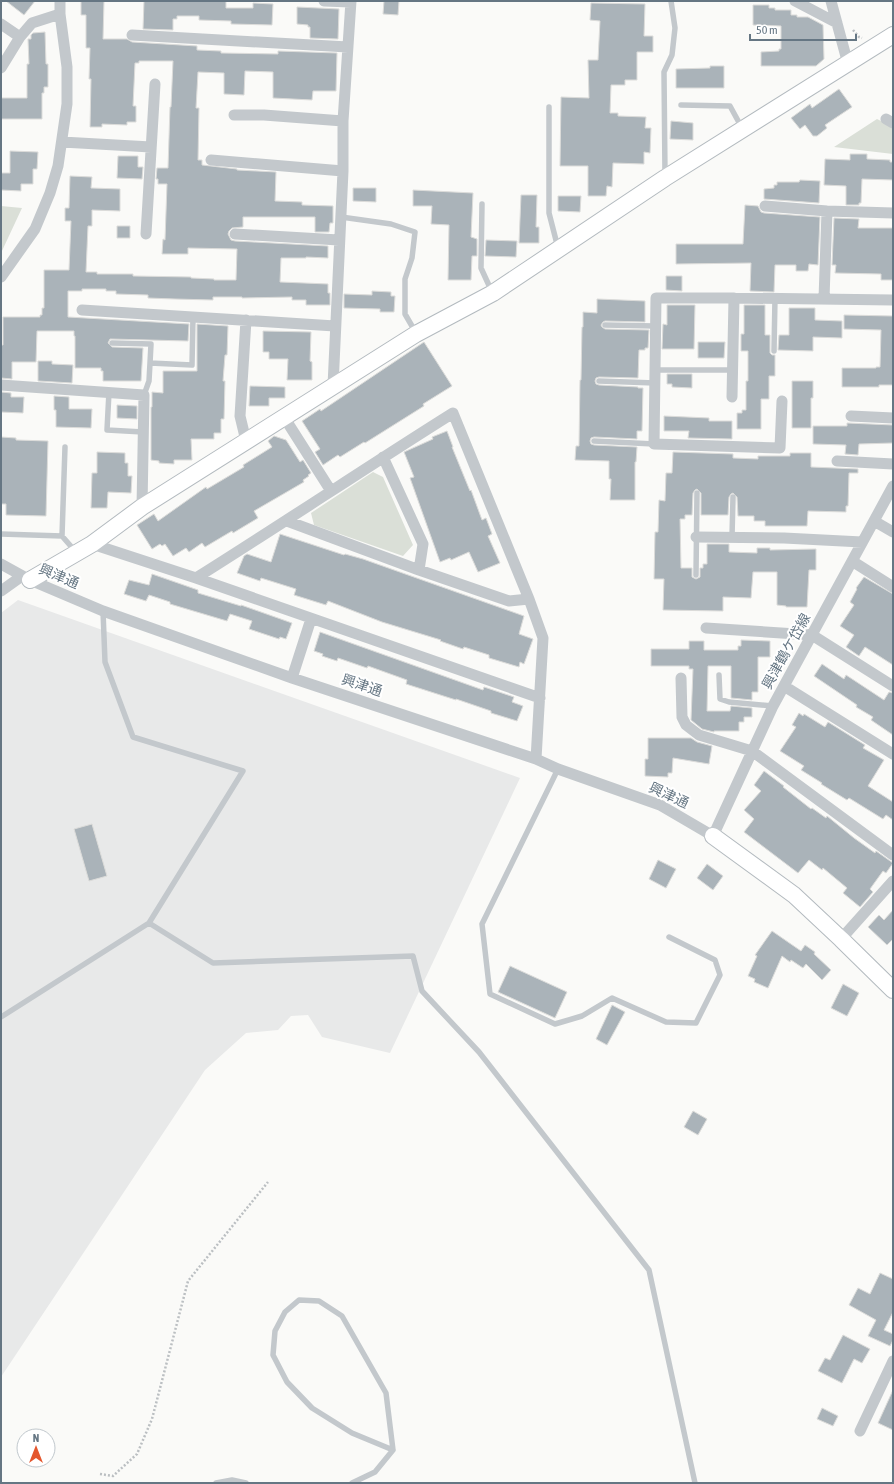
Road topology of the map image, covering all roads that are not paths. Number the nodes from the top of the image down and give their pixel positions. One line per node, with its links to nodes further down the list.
1 (60, 1): 7 (street)
2 (324, 1): 6 (street)
3 (671, 1): 26 (lane)
4 (795, 1): 8 (street)
5 (831, 1): 8 (street)
6 (351, 2): 13 (street)
7 (60, 14): 12 (street); 22 (street)
8 (837, 23): 14 (street)
9 (1, 24): 12 (street)
10 (132, 35): 13 (street)
11 (893, 35): 14 (street)
12 (20, 38): 15 (street)
13 (348, 47): 20 (street)
14 (848, 64): 21 (street)
15 (1, 68)
16 (155, 84): 23 (street)
17 (681, 105): 21 (lane)
18 (549, 107): 35 (lane)
19 (234, 115): 20 (street)
20 (344, 121): 25 (street)
21 (742, 130): 26 (street)
22 (62, 142): 23 (street); 36 (street)
23 (151, 147): 32 (street)
24 (211, 160): 25 (street)
25 (343, 171): 31 (street)
26 (665, 178): 35 (street)
27 (482, 204): 37 (lane)
28 (765, 206): 29 (street)
29 (827, 211): 30 (street); 40 (street)
30 (893, 212)
31 (341, 216): 34 (street); 48 (lane)
32 (146, 234)
33 (235, 234): 34 (street)
34 (339, 240): 46 (street)
35 (558, 250): 37 (street)
36 (1, 277)
37 (493, 293): 48 (street)
38 (734, 298): 39 (street); 47 (street); 53 (street)
39 (775, 298): 40 (street); 50 (lane)
40 (824, 299): 41 (street)
41 (893, 300)
42 (82, 310): 43 (street)
43 (193, 317): 44 (street); 51 (lane)
44 (246, 320): 46 (street); 66 (street)
45 (605, 325): 47 (lane)
46 (335, 326): 57 (street)
47 (655, 326): 52 (street)
48 (416, 334): 57 (street)
49 (112, 343): 51 (lane)
50 (774, 351)
51 (150, 363): 59 (lane)
52 (655, 370): 53 (lane); 55 (street)
53 (732, 370): 60 (street)
54 (599, 381): 55 (lane)
55 (655, 383): 68 (street)
56 (1, 385): 58 (street)
57 (333, 386): 63 (street)
58 (109, 392): 59 (street); 65 (lane)
59 (144, 395): 65 (street)
60 (732, 398)
61 (782, 400): 68 (street)
62 (851, 416): 64 (street)
63 (284, 417): 66 (street); 74 (street)
64 (893, 418)
65 (143, 432): 77 (street)
66 (246, 441): 77 (street)
67 (594, 441): 68 (lane)
68 (654, 444)
69 (65, 447): 82 (lane)
70 (383, 457): 74 (street); 90 (street); 96 (street)
71 (837, 461): 72 (street)
72 (893, 464)
73 (893, 486): 79 (street, 興津鶴ケ岱線)
74 (331, 490): 78 (street)
75 (697, 493): 83 (lane)
76 (733, 497): 84 (lane)
77 (142, 507): 86 (street)
78 (287, 520): 90 (street); 93 (street)
79 (874, 521): 80 (street); 85 (street, 興津鶴ケ岱線)
80 (893, 532)
81 (1, 534): 82 (lane)
82 (62, 536): 87 (lane)
83 (696, 537): 84 (street); 91 (lane)
84 (732, 537): 85 (street)
85 (862, 542): 88 (street, 興津鶴ケ岱線)
86 (92, 544): 87 (street); 93 (street)
87 (76, 553): 92 (street)
88 (852, 561): 94 (street); 100 (street, 興津鶴ケ岱線)
89 (1, 564): 92 (street, 興津通)
90 (419, 570): 96 (street)
91 (696, 575)
92 (26, 578): 95 (street); 97 (street, 興津通)
93 (196, 578): 98 (street)
94 (893, 587)
95 (1, 591)
96 (529, 599): 106 (street)
97 (103, 611): 102 (street, 興津通); 115 (lane)
98 (311, 619): 102 (street); 106 (street)
99 (706, 628): 100 (street)
100 (812, 635): 104 (street, 興津鶴ケ岱線); 105 (street)
101 (719, 676): 107 (lane)
102 (292, 678): 110 (street, 興津通)
103 (681, 678): 108 (street)
104 (784, 686): 107 (street, 興津鶴ケ岱線); 109 (street)
105 (893, 686)
106 (540, 698): 110 (street)
107 (773, 706): 108 (street, 興津鶴ケ岱線)
108 (752, 751): 112 (street, 興津鶴ケ岱線); 113 (street)
109 (893, 754)
110 (536, 759): 111 (street, 興津通)
111 (558, 768): 112 (street, 興津通); 116 (lane)
112 (713, 836): 117 (street)
113 (893, 855)
114 (893, 881): 117 (street)
115 (148, 923): 119 (lane); 126 (lane)
116 (669, 937)
117 (841, 939): 118 (street)
118 (893, 990)
119 (1, 1017)
120 (893, 1361): 121 (street)
121 (860, 1431)
122 (393, 1450): 122 (lane); 125 (lane)
123 (216, 1483): 124 (lane)
124 (246, 1483)
125 (352, 1483)
126 (695, 1483)

